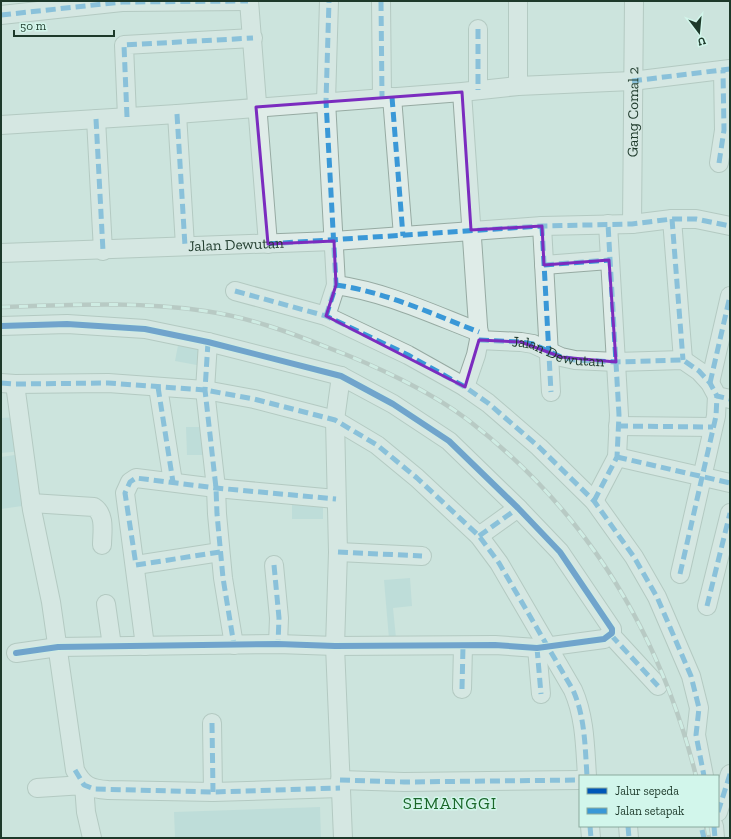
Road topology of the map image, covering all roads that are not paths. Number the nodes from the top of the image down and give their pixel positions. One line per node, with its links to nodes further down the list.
1 (249, 1): 6 (street); 8 (street)
2 (329, 1): 14 (street)
3 (381, 1): 13 (street)
4 (518, 1): 11 (street)
5 (634, 1): 10 (street, Gang Comal 2)
6 (1, 15)
7 (478, 30): 12 (street)
8 (253, 38): 15 (street); 17 (street)
9 (727, 69): 10 (street); 20 (street)
10 (632, 81): 11 (street); 23 (street, Gang Comal 2)
11 (518, 86): 12 (street)
12 (470, 91): 13 (street); 26 (street)
13 (387, 97): 14 (street); 27 (street)
14 (326, 101): 15 (street); 28 (street)
15 (256, 107): 16 (street); 29 (street)
16 (177, 114): 17 (street); 30 (street)
17 (127, 117): 18 (street)
18 (96, 119): 19 (street); 31 (street)
19 (1, 125)
20 (719, 163)
21 (672, 219): 23 (street, Jalan Dewutan); 25 (street, Jalan Dewutan); 43 (street)
22 (608, 224): 23 (street, Jalan Dewutan); 24 (street, Jalan Dewutan); 33 (street)
23 (632, 224)
24 (542, 226): 26 (street, Jalan Dewutan); 34 (street)
25 (730, 226)
26 (471, 230): 27 (street, Jalan Dewutan); 40 (street)
27 (403, 236): 28 (street, Jalan Dewutan)
28 (334, 241): 29 (street, Jalan Dewutan); 35 (street)
29 (268, 244): 30 (street, Jalan Dewutan)
30 (184, 246): 31 (street, Jalan Dewutan)
31 (103, 251): 32 (street, Jalan Dewutan)
32 (1, 253)
33 (609, 260): 34 (street); 44 (street)
34 (544, 264): 42 (street)
35 (336, 285): 38 (street); 40 (street, Jalan Dewutan)
36 (235, 291): 38 (street)
37 (730, 296): 51 (street)
38 (326, 316): 47 (street)
39 (1, 326): 41 (street)
40 (479, 336): 42 (street, Jalan Dewutan); 47 (street)
41 (208, 342): 45 (street); 49 (street)
42 (548, 351): 44 (street, Jalan Dewutan); 50 (street)
43 (683, 360): 44 (street, Jalan Dewutan); 51 (street)
44 (616, 362): 53 (street)
45 (341, 376): 52 (street); 63 (street)
46 (8, 383): 48 (street); 62 (street)
47 (465, 386): 61 (street)
48 (158, 387): 49 (street); 57 (street)
49 (204, 390): 52 (street); 59 (street)
50 (551, 392)
51 (719, 392): 54 (street)
52 (335, 420): 60 (street); 65 (street)
53 (618, 426): 54 (street); 55 (street)
54 (713, 427): 56 (street)
55 (617, 457): 56 (street); 61 (street)
56 (703, 478): 58 (street); 72 (street)
57 (173, 482): 59 (street); 70 (street)
58 (730, 483)
59 (216, 488): 60 (street); 67 (street)
60 (336, 499): 68 (street)
61 (594, 501): 91 (street)
62 (31, 503): 66 (street); 82 (street)
63 (518, 508): 65 (street); 75 (street)
64 (730, 513): 74 (street)
65 (479, 536): 83 (street)
66 (102, 545)
67 (220, 552): 70 (street); 77 (street)
68 (338, 552): 69 (street); 80 (street)
69 (422, 556)
70 (136, 565): 79 (street)
71 (274, 565): 76 (street)
72 (680, 574)
73 (106, 604): 78 (street)
74 (707, 606)
75 (610, 635): 83 (street); 85 (street)
76 (278, 644): 77 (street); 80 (street)
77 (234, 645): 79 (street)
78 (112, 646): 79 (street); 82 (street)
79 (145, 646)
80 (335, 646): 81 (street); 93 (street)
81 (463, 646): 83 (street); 86 (street)
82 (58, 647): 84 (street); 94 (street)
83 (542, 647): 87 (street); 90 (street)
84 (16, 653)
85 (658, 686)
86 (462, 689)
87 (541, 694)
88 (212, 724): 96 (street)
89 (730, 774): 97 (street)
90 (587, 775)
91 (704, 775)
92 (579, 780): 93 (street)
93 (340, 784): 96 (street); 101 (street)
94 (84, 785): 95 (street); 96 (street); 100 (street)
95 (37, 788)
96 (213, 792)
97 (719, 805)
98 (590, 827): 102 (street)
99 (628, 827): 103 (street)
100 (92, 838)
101 (343, 838)
102 (591, 838)
103 (629, 838)

